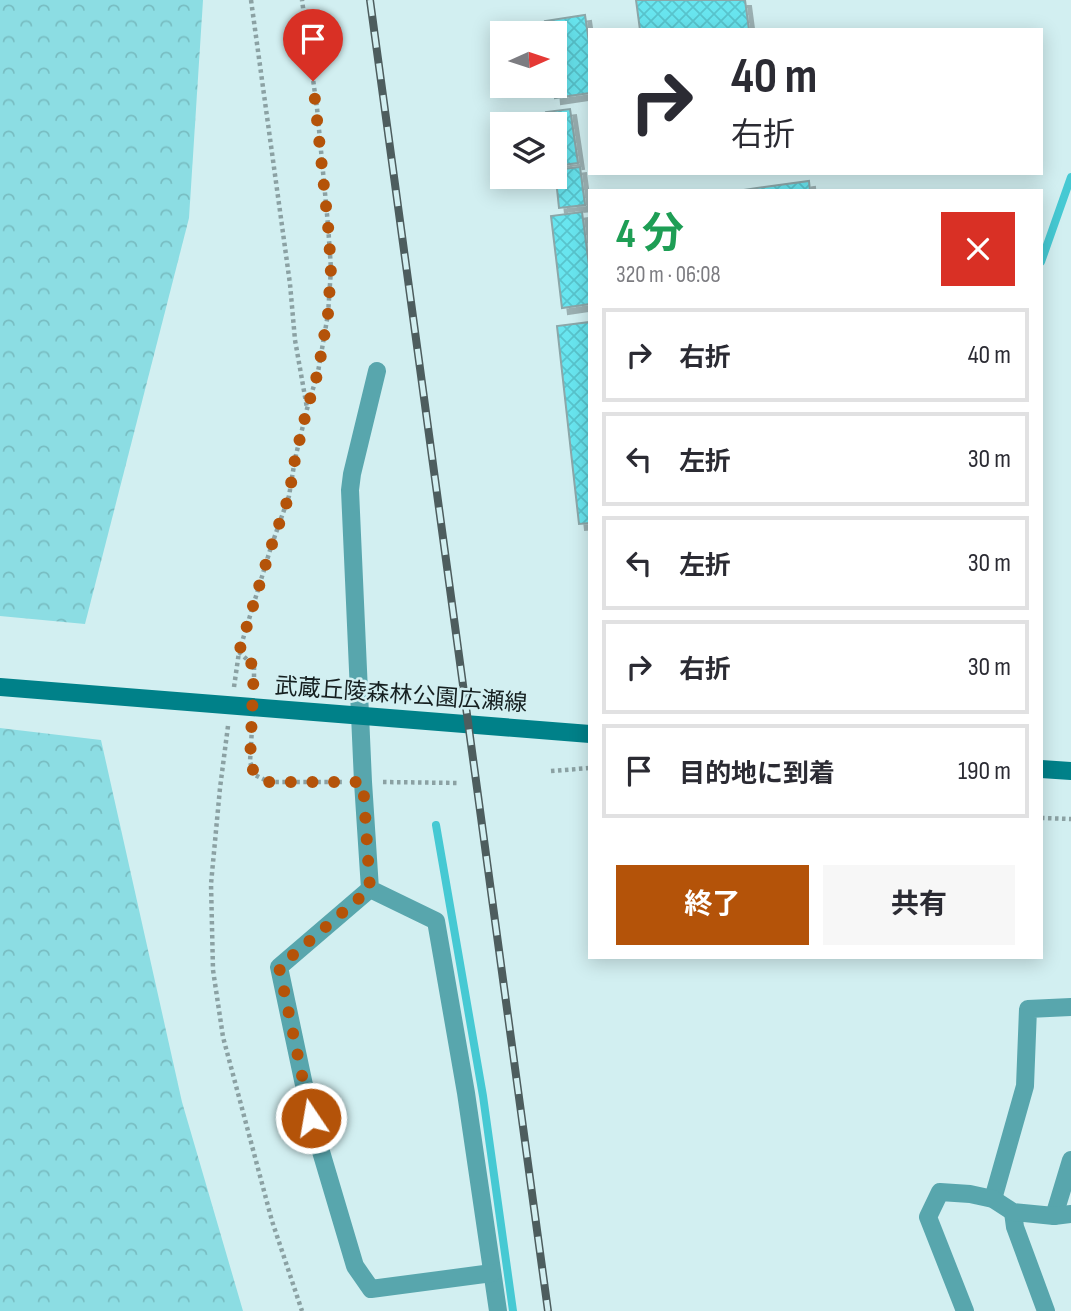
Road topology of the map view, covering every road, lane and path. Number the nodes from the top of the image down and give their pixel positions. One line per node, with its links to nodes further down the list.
1 (251, 0): 4 (path)
2 (302, 0): 4 (path)
3 (377, 371): 13 (street)
4 (307, 409): 6 (path)
5 (0, 687): 8 (main road, 武蔵丘陵森林公園広瀬線)
6 (253, 694)
7 (252, 721): 13 (path)
8 (588, 734)
9 (588, 768): 11 (path)
10 (1043, 769): 12 (main road)
11 (551, 771)
12 (1071, 771)
13 (363, 782): 14 (path); 18 (street)
14 (459, 783)
15 (220, 788): 25 (path)
16 (1043, 818): 17 (path)
17 (1071, 819)
18 (370, 889): 24 (street); 24 (street)
19 (1071, 1007): 21 (street)
20 (1071, 1160): 23 (street)
21 (993, 1199): 22 (street); 27 (street)
22 (1013, 1212): 23 (street); 28 (street)
23 (1063, 1215)
24 (492, 1273): 26 (street)
25 (302, 1311)
26 (498, 1311)
27 (965, 1311)
28 (1046, 1311)

